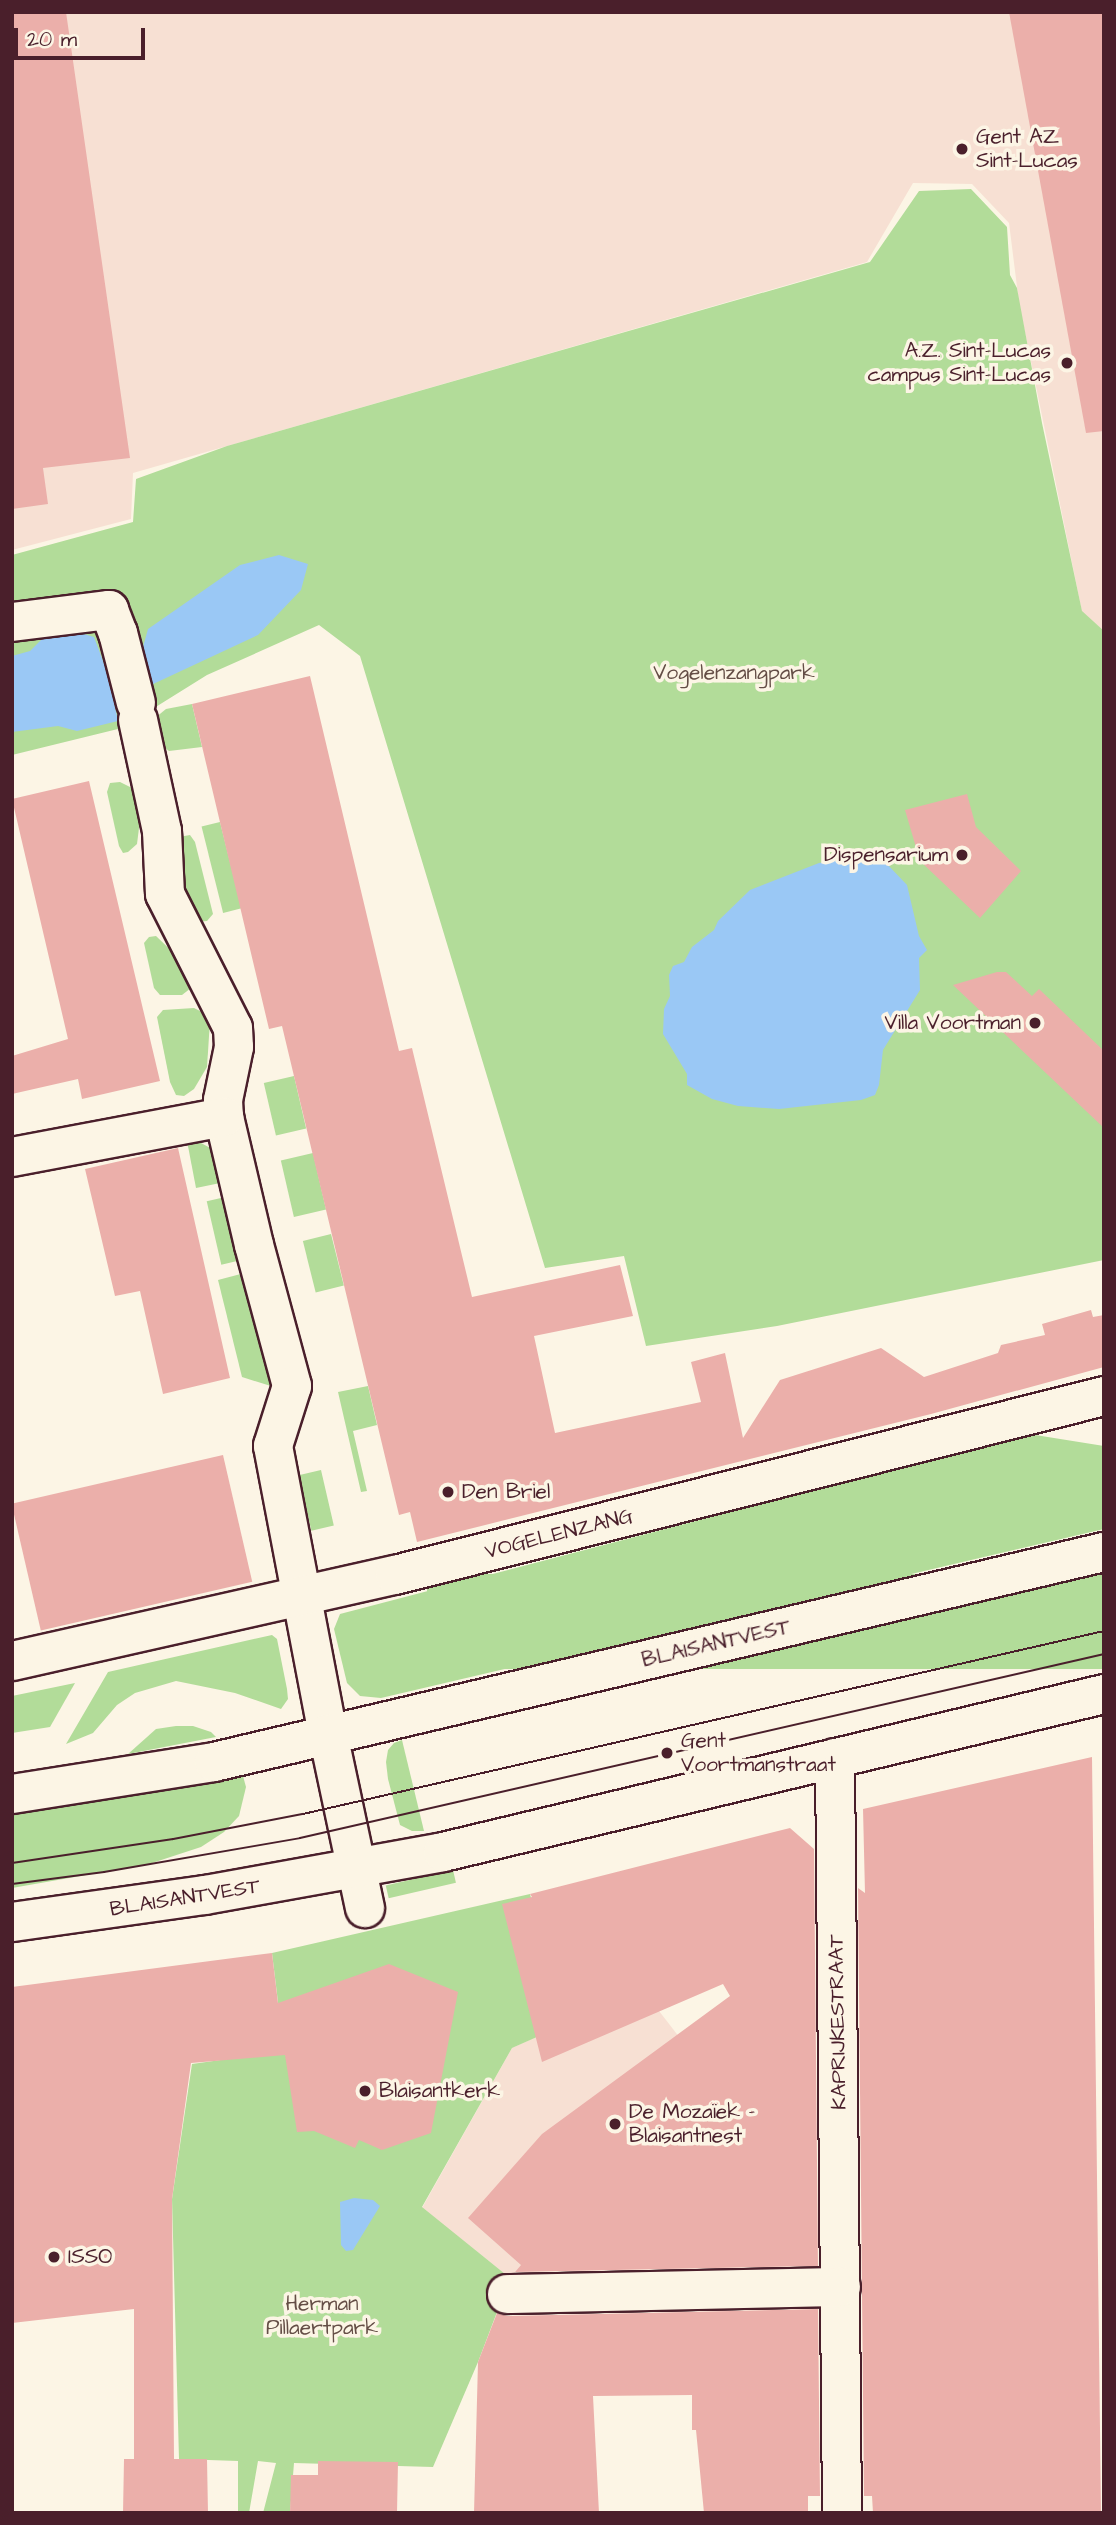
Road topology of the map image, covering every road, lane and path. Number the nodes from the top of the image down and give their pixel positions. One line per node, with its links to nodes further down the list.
1 (12, 622): 2 (street)
2 (225, 1117): 3 (street); 6 (street)
3 (12, 1157)
4 (1104, 1396): 6 (street, VOGELENZANG)
5 (1104, 1552): 9 (street, BLAISANTVEST)
6 (301, 1596): 7 (street, VOGELENZANG); 9 (street)
7 (12, 1661)
8 (1104, 1694): 10 (street, BLAISANTVEST)
9 (328, 1734): 11 (street, BLAISANTVEST); 12 (street)
10 (835, 1758): 12 (street, BLAISANTVEST); 15 (street, KAPRIJKESTRAAT)
11 (12, 1794)
12 (356, 1870): 13 (street); 14 (street, BLAISANTVEST)
13 (365, 1908)
14 (12, 1922)
15 (841, 2287): 16 (street); 17 (street, KAPRIJKESTRAAT)
16 (507, 2294)
17 (842, 2513)

